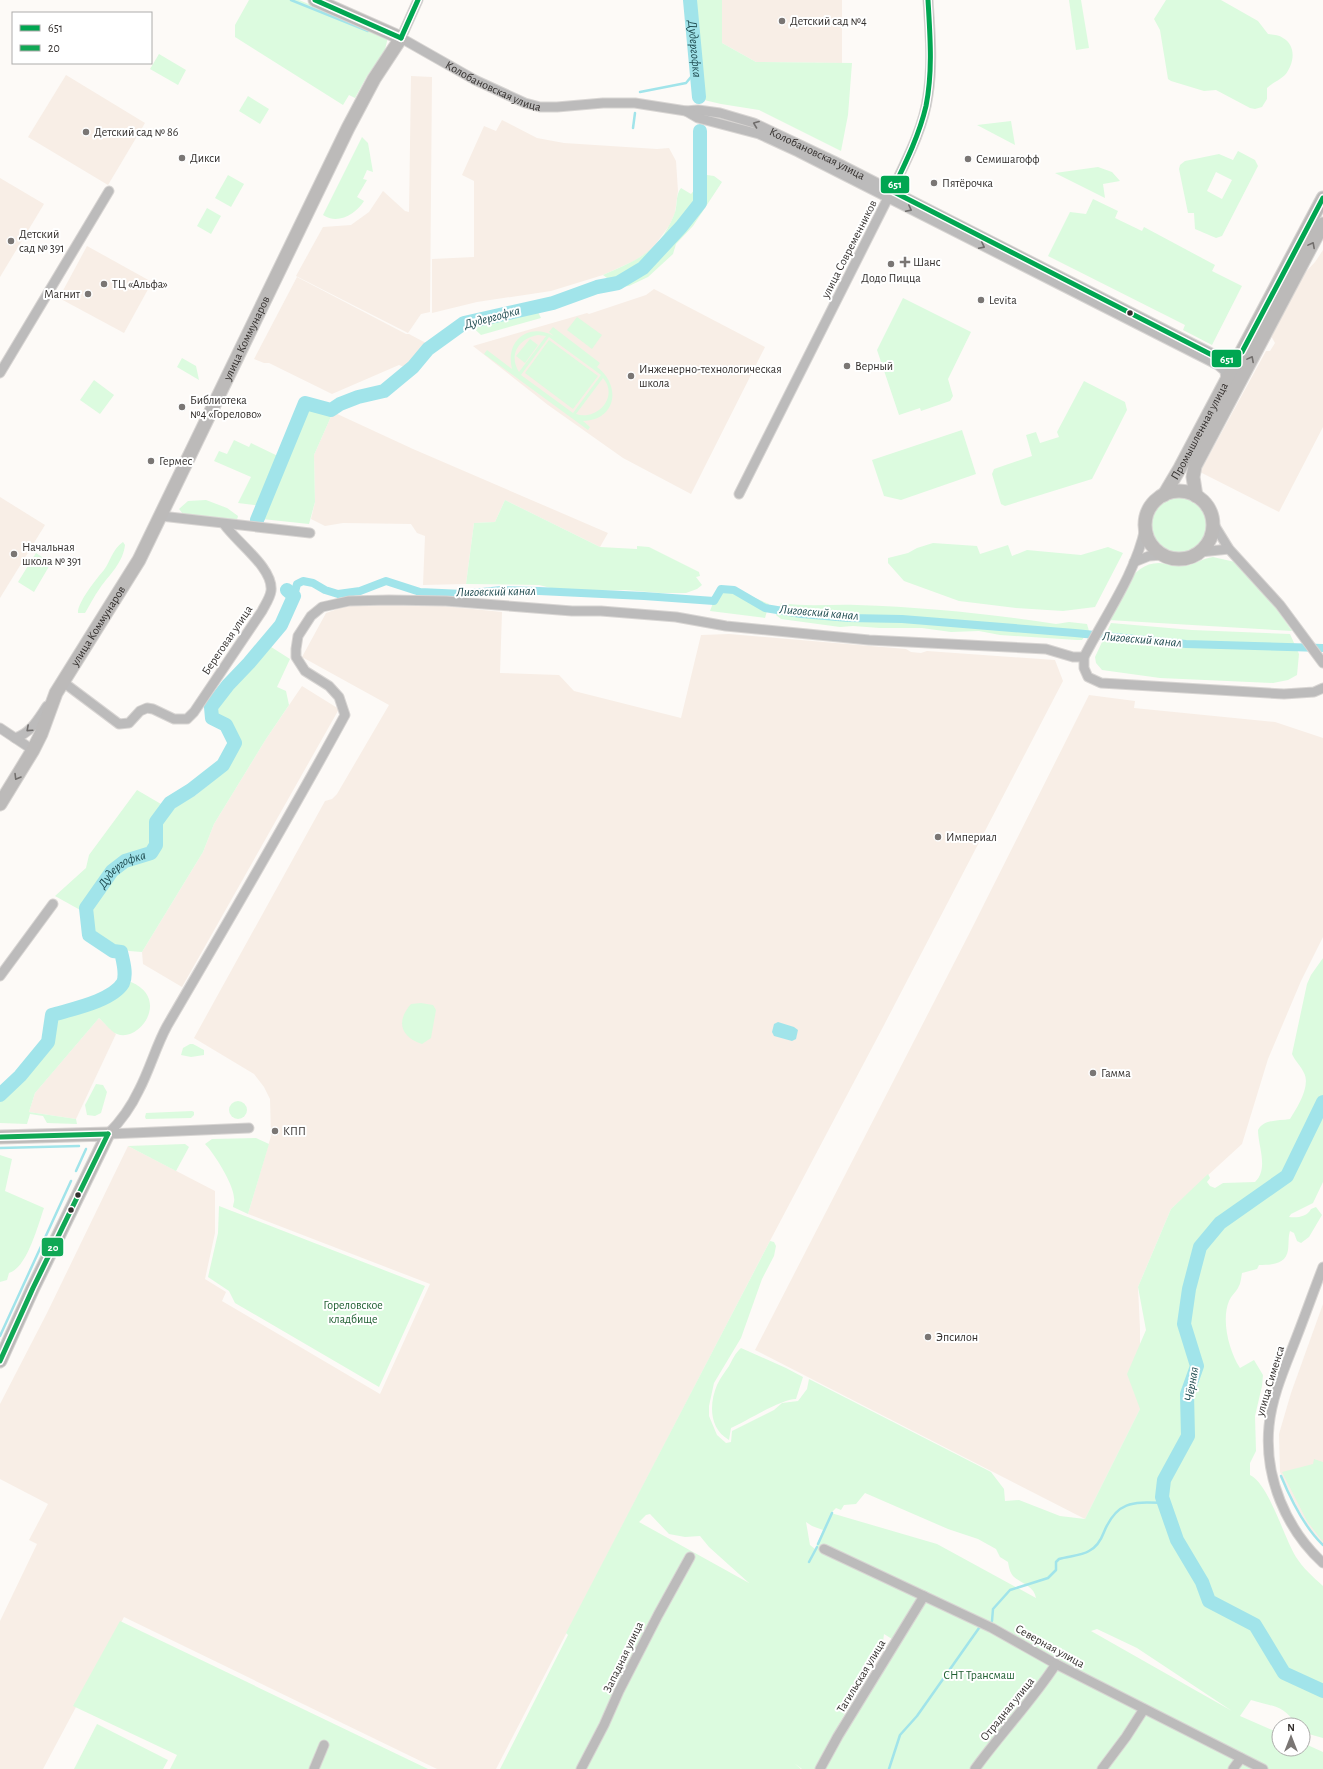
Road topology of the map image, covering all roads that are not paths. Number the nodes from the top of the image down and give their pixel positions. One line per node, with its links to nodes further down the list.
1 (315, 0): 4 (street, Колобановская улица)
2 (418, 0): 4 (street, улица Коммунаров)
3 (928, 0): 6 (street, улица Современников)
4 (401, 38): 6 (street, Колобановская улица); 15 (street, улица Коммунаров)
5 (109, 191): 10 (street)
6 (890, 195): 9 (street, Колобановская улица); 11 (street, Колобановская улица, one-way to 11); 12 (street, улица Современников)
7 (1323, 198): 9 (street, Промышленная улица)
8 (1323, 224): 14 (street, Промышленная улица, one-way to 8)
9 (1242, 352): 11 (street, Промышленная улица)
10 (0, 373)
11 (1225, 385): 13 (street, Промышленная улица)
12 (739, 494)
13 (1164, 495): 14 (street); 18 (street)
14 (1196, 496): 16 (street)
15 (161, 516): 17 (street); 26 (street, улица Коммунаров)
16 (1213, 523): 20 (street); 21 (street)
17 (224, 524): 19 (street); 26 (street, Береговая улица)
18 (1145, 528): 22 (street); 23 (street)
19 (310, 533)
20 (1229, 549): 21 (street); 25 (street)
21 (1200, 552): 22 (street)
22 (1162, 555): 23 (street)
23 (1134, 562): 24 (street)
24 (1084, 657): 27 (street); 35 (street)
25 (1321, 661)
26 (59, 688): 29 (street, улица Коммунаров, one-way to 29); 30 (street, улица Коммунаров)
27 (1323, 688)
28 (0, 728): 29 (street)
29 (15, 738): 30 (street)
30 (33, 750): 31 (street, улица Коммунаров, one-way to 31)
31 (0, 804)
32 (53, 904): 33 (street)
33 (0, 976)
34 (249, 1128): 35 (street)
35 (108, 1134): 36 (street); 38 (street)
36 (0, 1137)
37 (1323, 1267): 41 (street, улица Сименса)
38 (0, 1361)
39 (824, 1549): 42 (street, Северная улица)
40 (690, 1557): 48 (street, Западная улица)
41 (1323, 1563)
42 (924, 1596): 43 (street, Северная улица); 49 (street, Тагильская улица)
43 (1056, 1664): 44 (street, Северная улица); 50 (street, Отрадная улица)
44 (1144, 1709): 46 (street, Северная улица); 51 (street)
45 (324, 1745): 47 (street)
46 (1241, 1758): 52 (street); 53 (street, Северная улица)
47 (317, 1768)
48 (581, 1769)
49 (820, 1769)
50 (975, 1769)
51 (1102, 1769)
52 (1233, 1769)
53 (1263, 1769)

